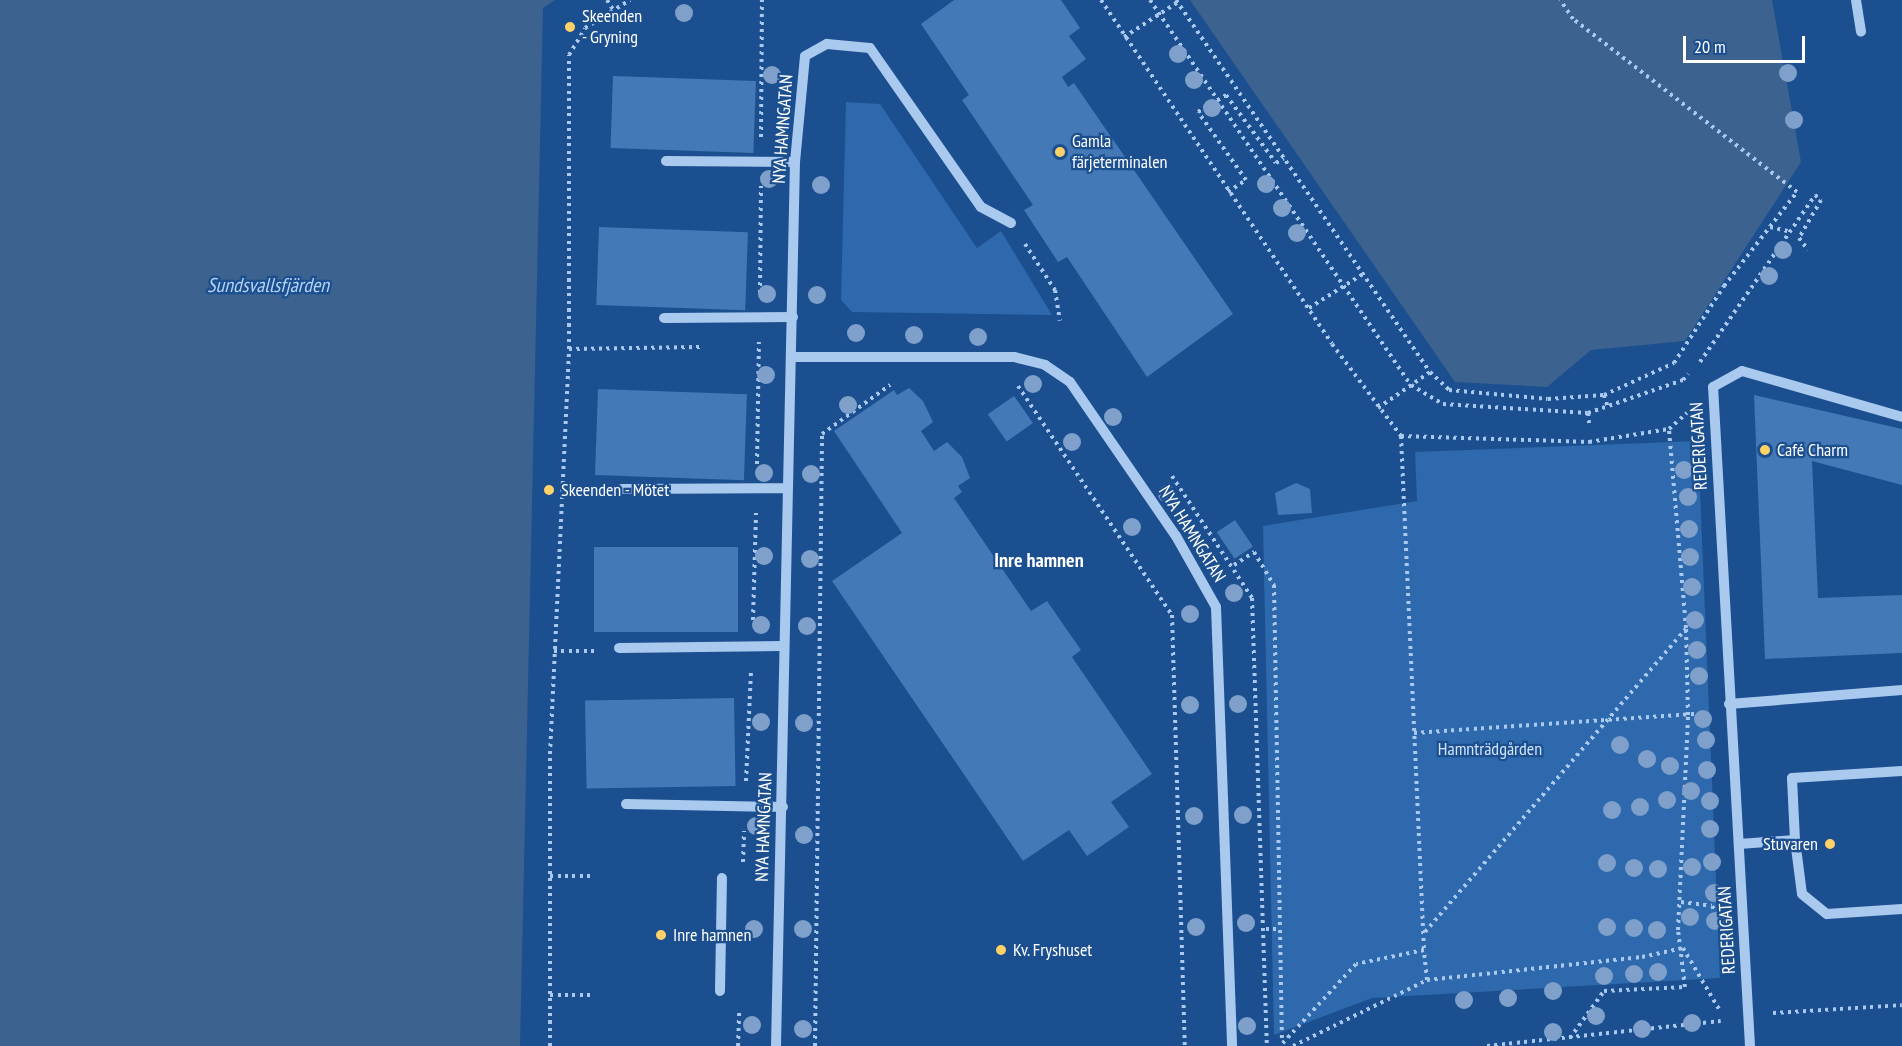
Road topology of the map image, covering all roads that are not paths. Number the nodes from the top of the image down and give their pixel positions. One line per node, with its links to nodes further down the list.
1 (1856, 0): 2 (street)
2 (1861, 32)
3 (666, 161): 4 (street)
4 (795, 162): 5 (street, NYA HAMNGATAN); 6 (street, NYA HAMNGATAN)
5 (1011, 223)
6 (793, 317): 7 (street); 8 (street, NYA HAMNGATAN)
7 (664, 318)
8 (792, 357): 10 (street, NYA HAMNGATAN); 25 (street, NYA HAMNGATAN)
9 (1902, 417): 15 (street, REDERIGATAN)
10 (787, 488): 11 (street); 12 (street, NYA HAMNGATAN)
11 (622, 489)
12 (783, 646): 13 (street); 18 (street, NYA HAMNGATAN)
13 (619, 648)
14 (1902, 690): 15 (street)
15 (1729, 707): 20 (street, REDERIGATAN)
16 (1902, 771): 19 (street)
17 (626, 804): 18 (street)
18 (783, 807): 24 (street, NYA HAMNGATAN)
19 (1795, 840): 20 (street); 22 (street)
20 (1739, 844): 26 (street, REDERIGATAN)
21 (722, 878): 23 (street)
22 (1902, 909)
23 (720, 992)
24 (776, 1046)
25 (1232, 1046)
26 (1750, 1046)

